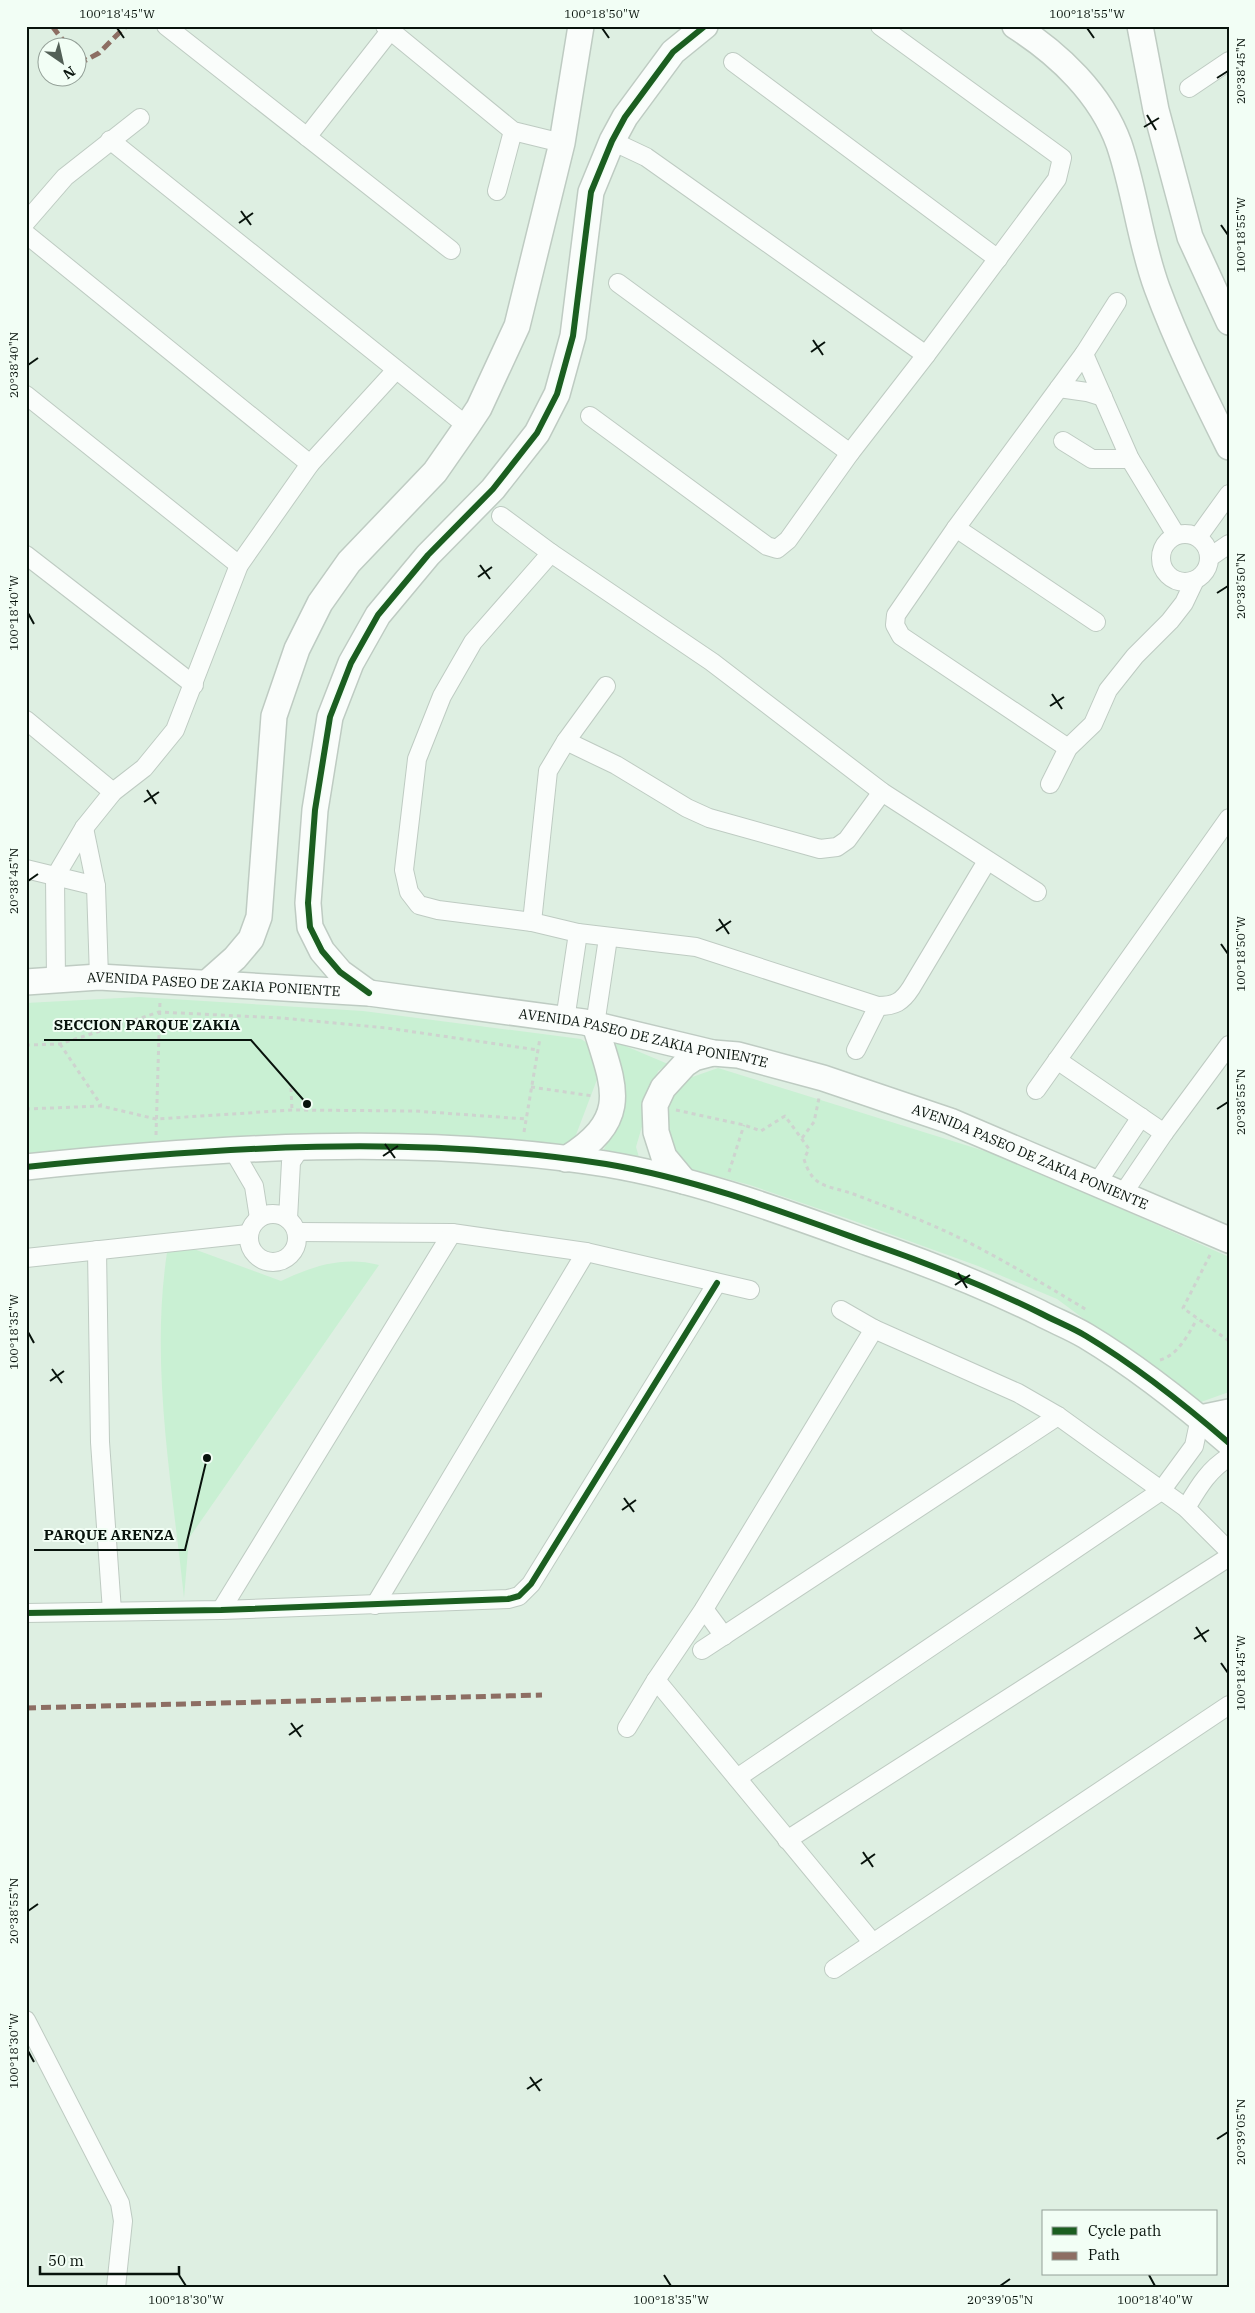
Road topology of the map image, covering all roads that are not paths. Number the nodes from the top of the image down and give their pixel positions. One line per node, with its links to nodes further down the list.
1 (166, 26): 17 (street)
2 (673, 26): 10 (street)
3 (705, 26): 10 (street)
4 (880, 26): 25 (street)
5 (1015, 26): 11 (street)
6 (1051, 26): 11 (street)
7 (1140, 26): 28 (street)
8 (581, 27): 20 (street)
9 (387, 28): 16 (street); 17 (street)
10 (673, 52): 19 (street)
11 (1055, 55): 38 (street)
12 (1229, 61): 14 (street)
13 (733, 62): 25 (street)
14 (1189, 88)
15 (140, 118): 18 (street)
16 (513, 131): 20 (street); 21 (street)
17 (307, 137): 24 (street)
18 (110, 140): 22 (street); 31 (street)
19 (612, 140): 30 (street); 76 (street)
20 (562, 142): 36 (street)
21 (497, 191)
22 (26, 222)
23 (26, 234): 41 (street)
24 (451, 250)
25 (998, 259): 30 (street)
26 (618, 283): 39 (street)
27 (1117, 302): 29 (street)
28 (1229, 322)
29 (1084, 354): 32 (street); 34 (street)
30 (926, 355): 39 (street)
31 (396, 370): 36 (street); 41 (street)
32 (1059, 388): 34 (street); 44 (street)
33 (26, 395): 51 (street)
34 (1103, 397): 40 (street)
35 (590, 416): 39 (street)
36 (467, 426): 75 (street)
37 (1063, 441): 40 (street)
38 (1229, 447)
39 (850, 453)
40 (1130, 459): 45 (street)
41 (310, 464): 51 (street)
42 (1229, 494): 46 (street)
43 (501, 516): 48 (street)
44 (956, 528): 53 (street); 58 (street)
45 (1176, 535): 46 (street); 52 (street)
46 (1198, 537): 50 (street)
47 (1229, 544): 50 (street)
48 (551, 553): 61 (street); 69 (street)
49 (26, 555): 54 (street)
50 (1210, 557): 52 (street)
51 (239, 565): 54 (street)
52 (1194, 582): 58 (street)
53 (1096, 622)
54 (194, 685): 60 (street)
55 (606, 686): 57 (street)
56 (26, 720): 60 (street)
57 (566, 741): 61 (street); 69 (street)
58 (1068, 748): 59 (street)
59 (1050, 784)
60 (113, 792): 63 (street)
61 (882, 792): 64 (street)
62 (1229, 818): 83 (street)
63 (84, 828): 66 (street); 67 (street)
64 (987, 861): 68 (street); 77 (street)
65 (26, 869): 66 (street)
66 (55, 877): 67 (street); 73 (street)
67 (96, 886): 72 (street)
68 (1037, 892)
69 (532, 922): 70 (street)
70 (578, 933): 71 (street); 78 (street)
71 (608, 938): 77 (street); 79 (street)
72 (98, 977): 73 (street, AVENIDA PASEO DE ZAKIA PONIENTE); 75 (street, AVENIDA PASEO DE ZAKIA PONIENTE)
73 (56, 980): 74 (street, AVENIDA PASEO DE ZAKIA PONIENTE)
74 (26, 982)
75 (208, 982): 76 (street, AVENIDA PASEO DE ZAKIA PONIENTE)
76 (369, 993): 78 (street, AVENIDA PASEO DE ZAKIA PONIENTE)
77 (878, 1006): 81 (street)
78 (555, 1019): 79 (street, AVENIDA PASEO DE ZAKIA PONIENTE)
79 (595, 1025): 82 (street, AVENIDA PASEO DE ZAKIA PONIENTE); 89 (street)
80 (1229, 1045): 86 (street)
81 (856, 1050)
82 (712, 1053): 91 (street); 92 (street, AVENIDA PASEO DE ZAKIA PONIENTE)
83 (1057, 1060): 84 (street); 85 (street)
84 (1036, 1090)
85 (1141, 1117): 86 (street); 92 (street)
86 (1164, 1133): 93 (street)
87 (301, 1147): 88 (street); 89 (street); 95 (street)
88 (233, 1150): 90 (street); 94 (street)
89 (566, 1159): 91 (street)
90 (26, 1167)
91 (684, 1181): 108 (street)
92 (1097, 1183): 93 (street, AVENIDA PASEO DE ZAKIA PONIENTE)
93 (1122, 1195): 98 (street, AVENIDA PASEO DE ZAKIA PONIENTE)
94 (259, 1218): 95 (street); 97 (street)
95 (292, 1226): 96 (street); 97 (street)
96 (452, 1233): 100 (street); 117 (street)
97 (248, 1234): 99 (street)
98 (1229, 1240)
99 (97, 1250): 101 (street); 118 (street)
100 (586, 1252): 102 (street); 115 (street)
101 (26, 1258)
102 (717, 1283): 103 (street); 115 (street)
103 (750, 1290)
104 (841, 1310): 105 (street)
105 (874, 1329): 107 (street); 116 (street)
106 (1229, 1412): 108 (street)
107 (1058, 1416): 111 (street); 120 (street)
108 (1200, 1418): 109 (street); 111 (street)
109 (1229, 1443)
110 (1229, 1457): 112 (street)
111 (1161, 1491): 112 (street); 125 (street)
112 (1186, 1508): 113 (street)
113 (1229, 1551)
114 (1229, 1557): 126 (street)
115 (375, 1605): 117 (street)
116 (704, 1609): 120 (street); 122 (street)
117 (221, 1610): 118 (street)
118 (112, 1612): 119 (street)
119 (26, 1613)
120 (724, 1636): 121 (street)
121 (702, 1650)
122 (656, 1680): 124 (street); 125 (street)
123 (1229, 1705): 127 (street)
124 (627, 1728)
125 (737, 1778): 126 (street)
126 (787, 1840): 127 (street)
127 (873, 1943): 128 (street)
128 (834, 1969)
129 (26, 2020): 130 (street)
130 (116, 2287)

